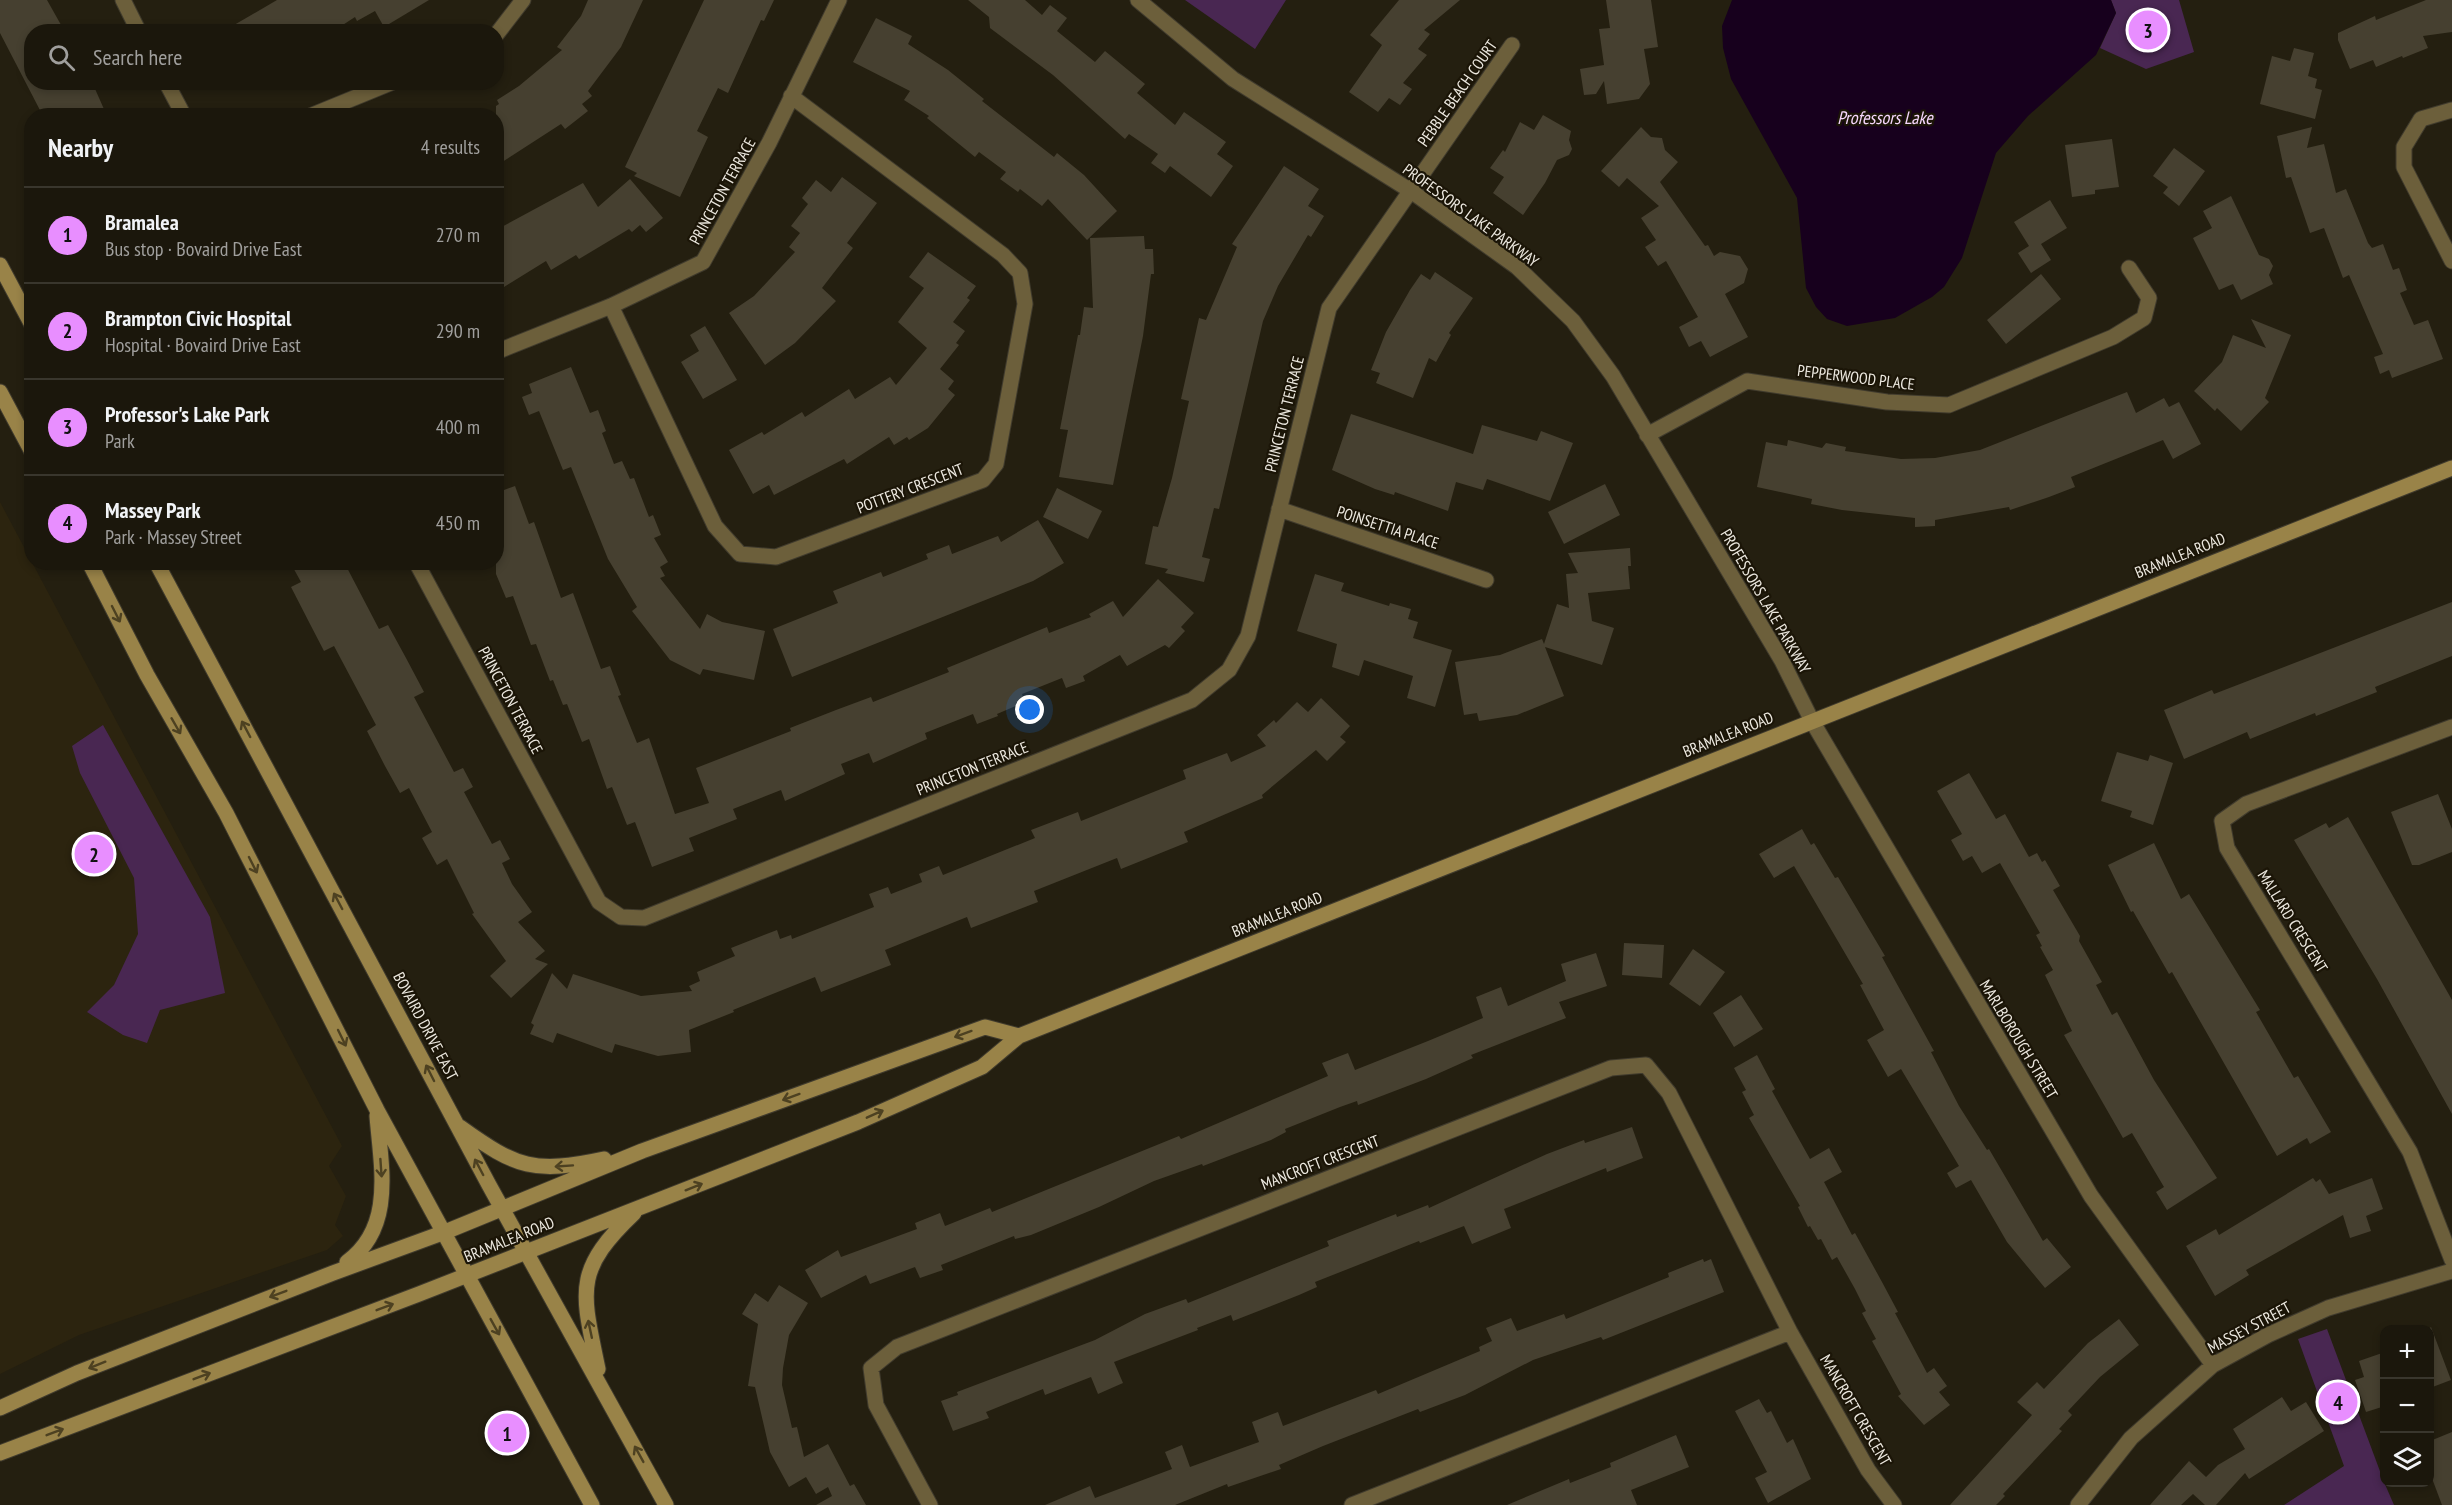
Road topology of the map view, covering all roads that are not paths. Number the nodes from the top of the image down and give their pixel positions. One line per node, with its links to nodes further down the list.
1 (123, 0): 5 (street)
2 (522, 0): 6 (street)
3 (839, 0): 10 (street, PRINCETON TERRACE)
4 (1138, 0): 14 (street, PROFESSORS LAKE PARKWAY)
5 (135, 24)
6 (504, 24)
7 (1512, 45): 14 (street, PEBBLE BEACH COURT)
8 (170, 90): 11 (street)
9 (373, 90): 12 (street)
10 (791, 96): 18 (street, PRINCETON TERRACE); 18 (street, POTTERY CRESCENT)
11 (180, 108)
12 (330, 108)
13 (2452, 110): 15 (street)
14 (1411, 191): 22 (street, PROFESSORS LAKE PARKWAY); 25 (street, PRINCETON TERRACE)
15 (2452, 261)
16 (0, 265): 19 (main road)
17 (2129, 267): 22 (street, PEPPERWOOD PLACE)
18 (611, 306): 20 (street, PRINCETON TERRACE)
19 (24, 310)
20 (504, 349)
21 (0, 392): 23 (main road)
22 (1647, 435): 30 (street, PROFESSORS LAKE PARKWAY)
23 (24, 437)
24 (2452, 468): 30 (main road, BRAMALEA ROAD)
25 (1279, 509): 28 (street, PRINCETON TERRACE); 29 (street, POINSETTIA PLACE)
26 (93, 570): 33 (main road, one-way to 33)
27 (160, 570): 34 (main road, BOVAIRD DRIVE EAST, one-way to 27)
28 (420, 570)
29 (1486, 580)
30 (1812, 721): 32 (main road, BRAMALEA ROAD); 45 (street, MARLBOROUGH STREET)
31 (2452, 727): 40 (street, MALLARD CRESCENT)
32 (1019, 1036): 35 (main road, BRAMALEA ROAD, one-way to 35); 37 (main road, BRAMALEA ROAD, one-way to 32)
33 (377, 1110): 38 (main road); 42 (main road, one-way to 42)
34 (457, 1125): 35 (main road, one-way to 34); 36 (main road, BOVAIRD DRIVE EAST, one-way to 34)
35 (642, 1151): 36 (main road, BRAMALEA ROAD)
36 (504, 1208): 38 (main road, BRAMALEA ROAD); 39 (main road, BOVAIRD DRIVE EAST)
37 (639, 1208): 39 (main road, BRAMALEA ROAD); 46 (main road, one-way to 37)
38 (446, 1232): 42 (main road, BRAMALEA ROAD); 43 (main road)
39 (528, 1251): 43 (main road, BRAMALEA ROAD); 46 (main road, BOVAIRD DRIVE EAST)
40 (2452, 1260)
41 (2452, 1271): 45 (street, MASSEY STREET)
42 (333, 1273): 47 (main road, BRAMALEA ROAD, one-way to 47)
43 (467, 1275): 48 (main road, BRAMALEA ROAD, one-way to 43); 49 (main road, one-way to 49)
44 (1790, 1332): 51 (street, MANCROFT CRESCENT); 52 (street); 53 (street, MANCROFT CRESCENT)
45 (2213, 1365): 54 (street, MASSEY STREET)
46 (602, 1386): 50 (main road, BOVAIRD DRIVE EAST, one-way to 46)
47 (0, 1408)
48 (0, 1453)
49 (592, 1505)
50 (666, 1505)
51 (930, 1505)
52 (1352, 1505)
53 (1894, 1505)
54 (2078, 1505)

